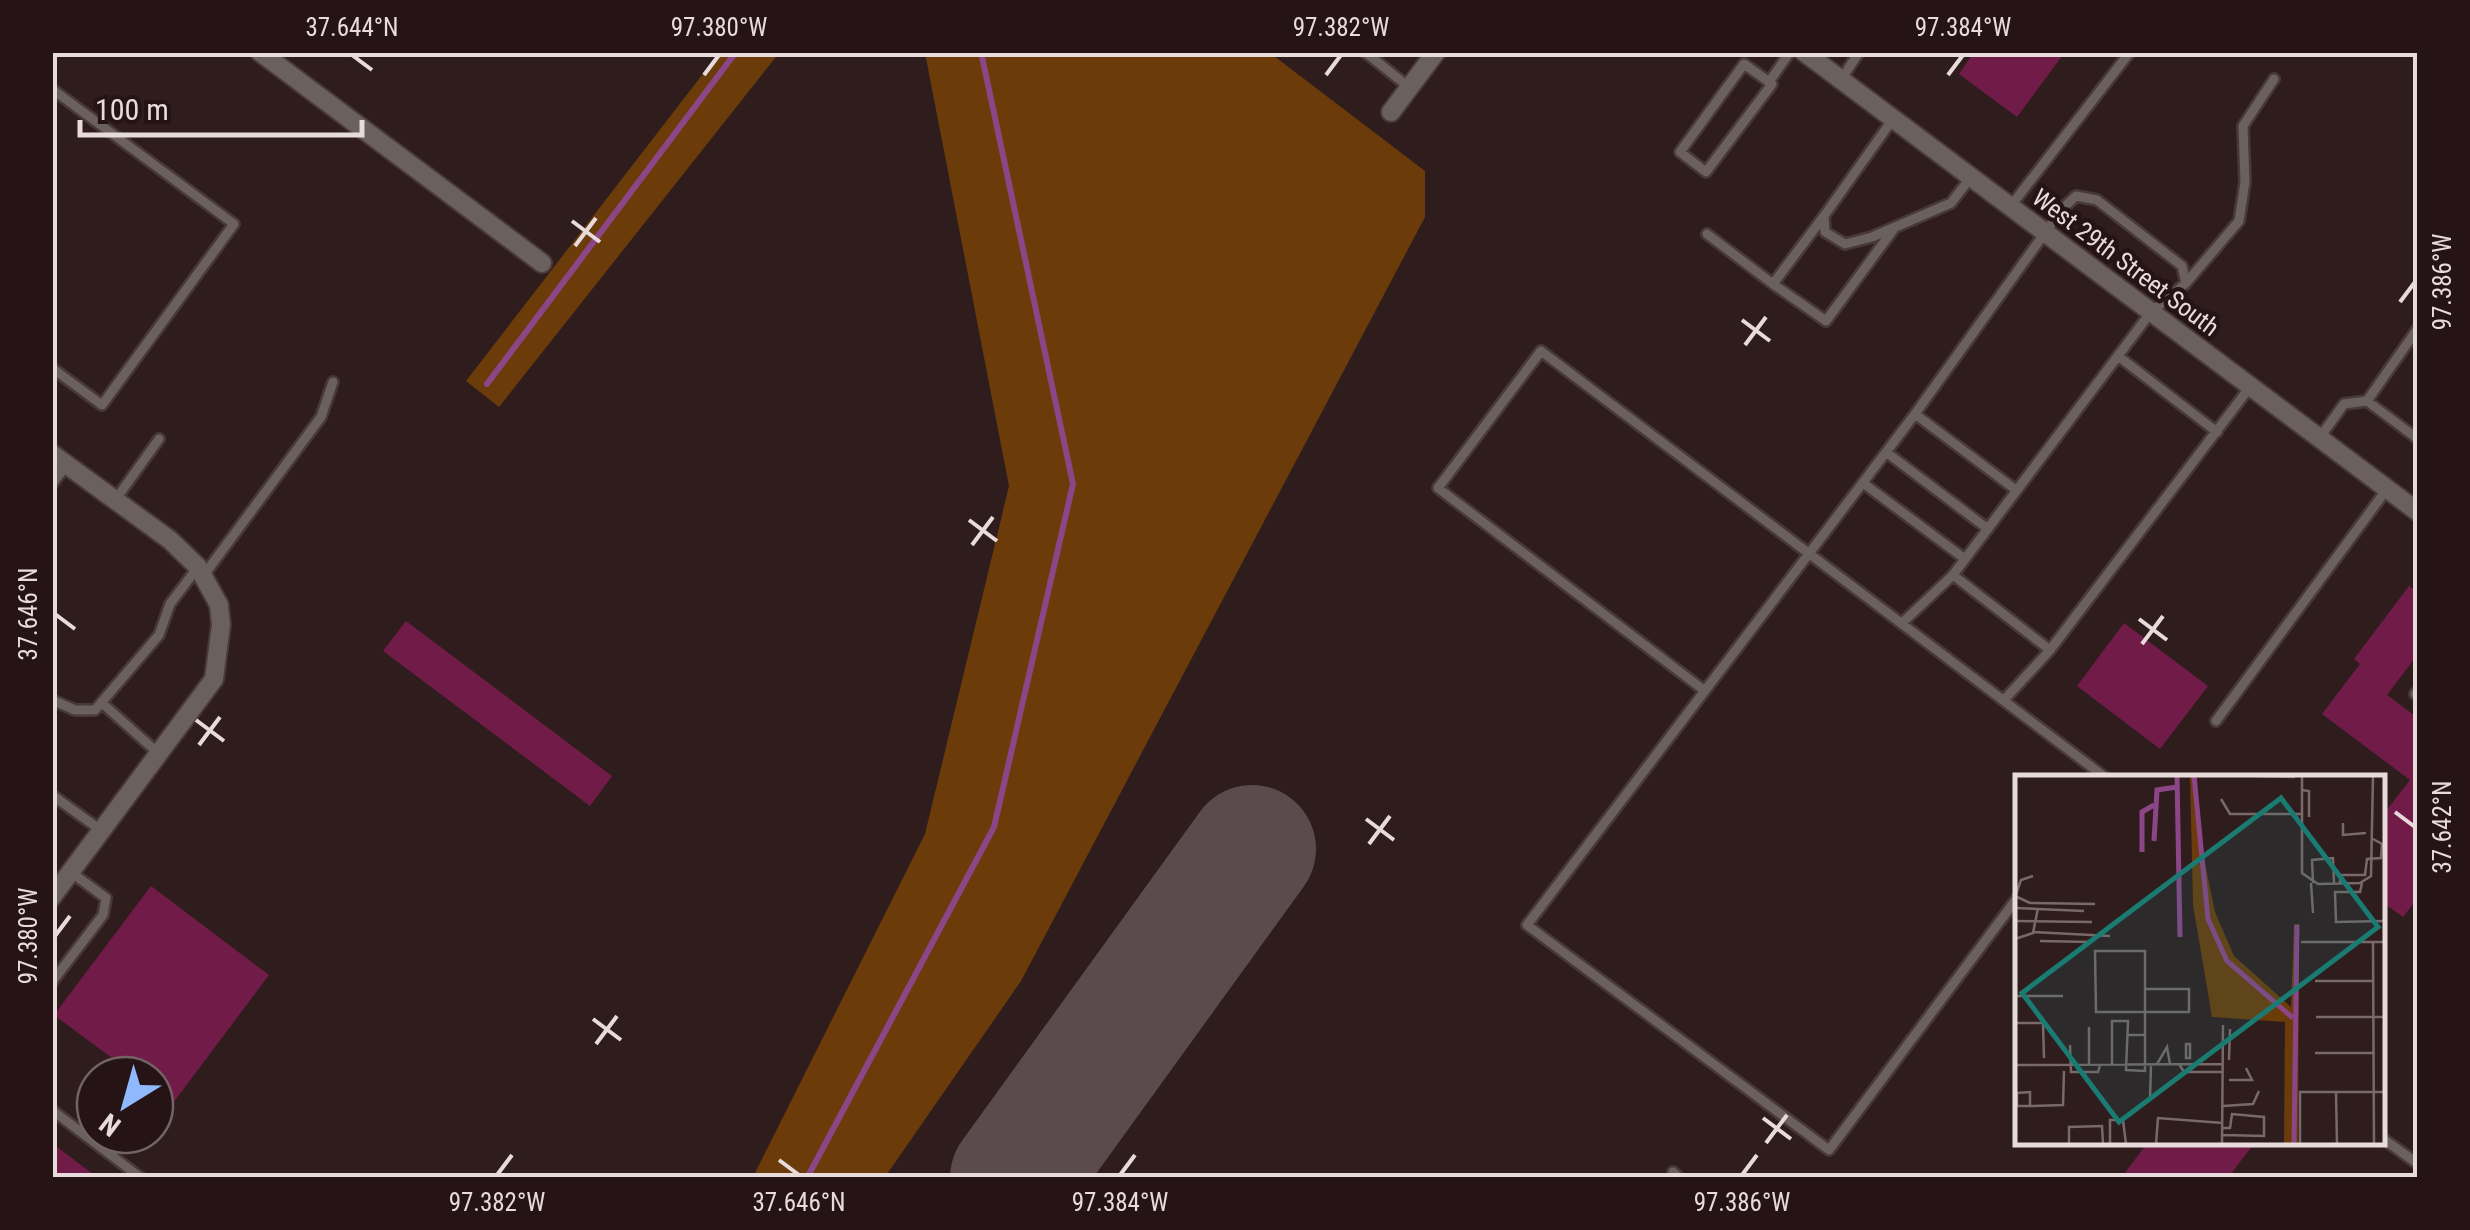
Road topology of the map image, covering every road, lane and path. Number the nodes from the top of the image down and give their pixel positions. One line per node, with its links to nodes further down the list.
1 (260, 52): 21 (street)
2 (1436, 52): 11 (street)
3 (1790, 52): 10 (lane)
4 (1804, 52): 9 (street, West 29th Street South)
5 (1859, 52): 9 (lane)
6 (2130, 52): 16 (lane)
7 (1371, 54): 11 (lane)
8 (2274, 79): 22 (lane)
9 (1841, 80): 14 (street, West 29th Street South)
10 (1769, 82): 10 (lane)
11 (1410, 88): 13 (street)
12 (52, 90): 27 (lane)
13 (1391, 112)
14 (1893, 119): 15 (street, West 29th Street South); 17 (lane)
15 (1970, 177): 16 (street, West 29th Street South); 18 (lane)
16 (2010, 207): 20 (street, West 29th Street South)
17 (1824, 216): 18 (lane); 23 (lane)
18 (1896, 227): 23 (lane)
19 (1707, 234): 23 (lane)
20 (2048, 234): 22 (lane); 24 (street, West 29th Street South); 31 (lane)
21 (542, 263)
22 (2186, 283): 24 (lane)
23 (1773, 284)
24 (2151, 312): 26 (lane); 29 (street, West 29th Street South)
25 (2418, 328): 30 (lane)
26 (2118, 356): 32 (lane); 41 (lane)
27 (54, 371)
28 (333, 382): 47 (lane)
29 (2250, 387): 32 (lane); 33 (street, West 29th Street South)
30 (2367, 401): 33 (lane); 35 (lane)
31 (1915, 414): 36 (lane); 41 (lane)
32 (2218, 432): 50 (lane)
33 (2319, 438): 40 (street, West 29th Street South)
34 (159, 439): 42 (lane)
35 (2418, 439)
36 (1886, 452): 38 (lane); 44 (lane)
37 (60, 460): 39 (lane); 42 (street)
38 (1863, 483): 45 (lane); 46 (lane)
39 (52, 484)
40 (2387, 489): 43 (street, West 29th Street South); 55 (lane)
41 (2016, 490): 44 (lane)
42 (116, 500): 47 (street)
43 (2418, 512)
44 (1988, 529): 46 (lane)
45 (1810, 553): 49 (lane); 51 (lane); 51 (lane)
46 (1966, 559): 48 (lane)
47 (201, 571): 54 (lane); 56 (street)
48 (1954, 576): 49 (lane); 50 (lane)
49 (1902, 622): 53 (lane)
50 (2050, 650): 53 (lane)
51 (1705, 690): 62 (lane)
52 (52, 700): 54 (lane)
53 (2004, 700): 57 (lane)
54 (102, 703): 56 (lane)
55 (2216, 720)
56 (160, 755): 59 (street)
57 (2102, 775)
58 (52, 795): 59 (lane)
59 (104, 832): 60 (street)
60 (72, 873): 61 (street); 63 (lane)
61 (52, 897)
62 (2015, 901)
63 (52, 982)
64 (52, 1110): 67 (lane)
65 (2385, 1140): 66 (lane)
66 (2418, 1164)
67 (140, 1178)

